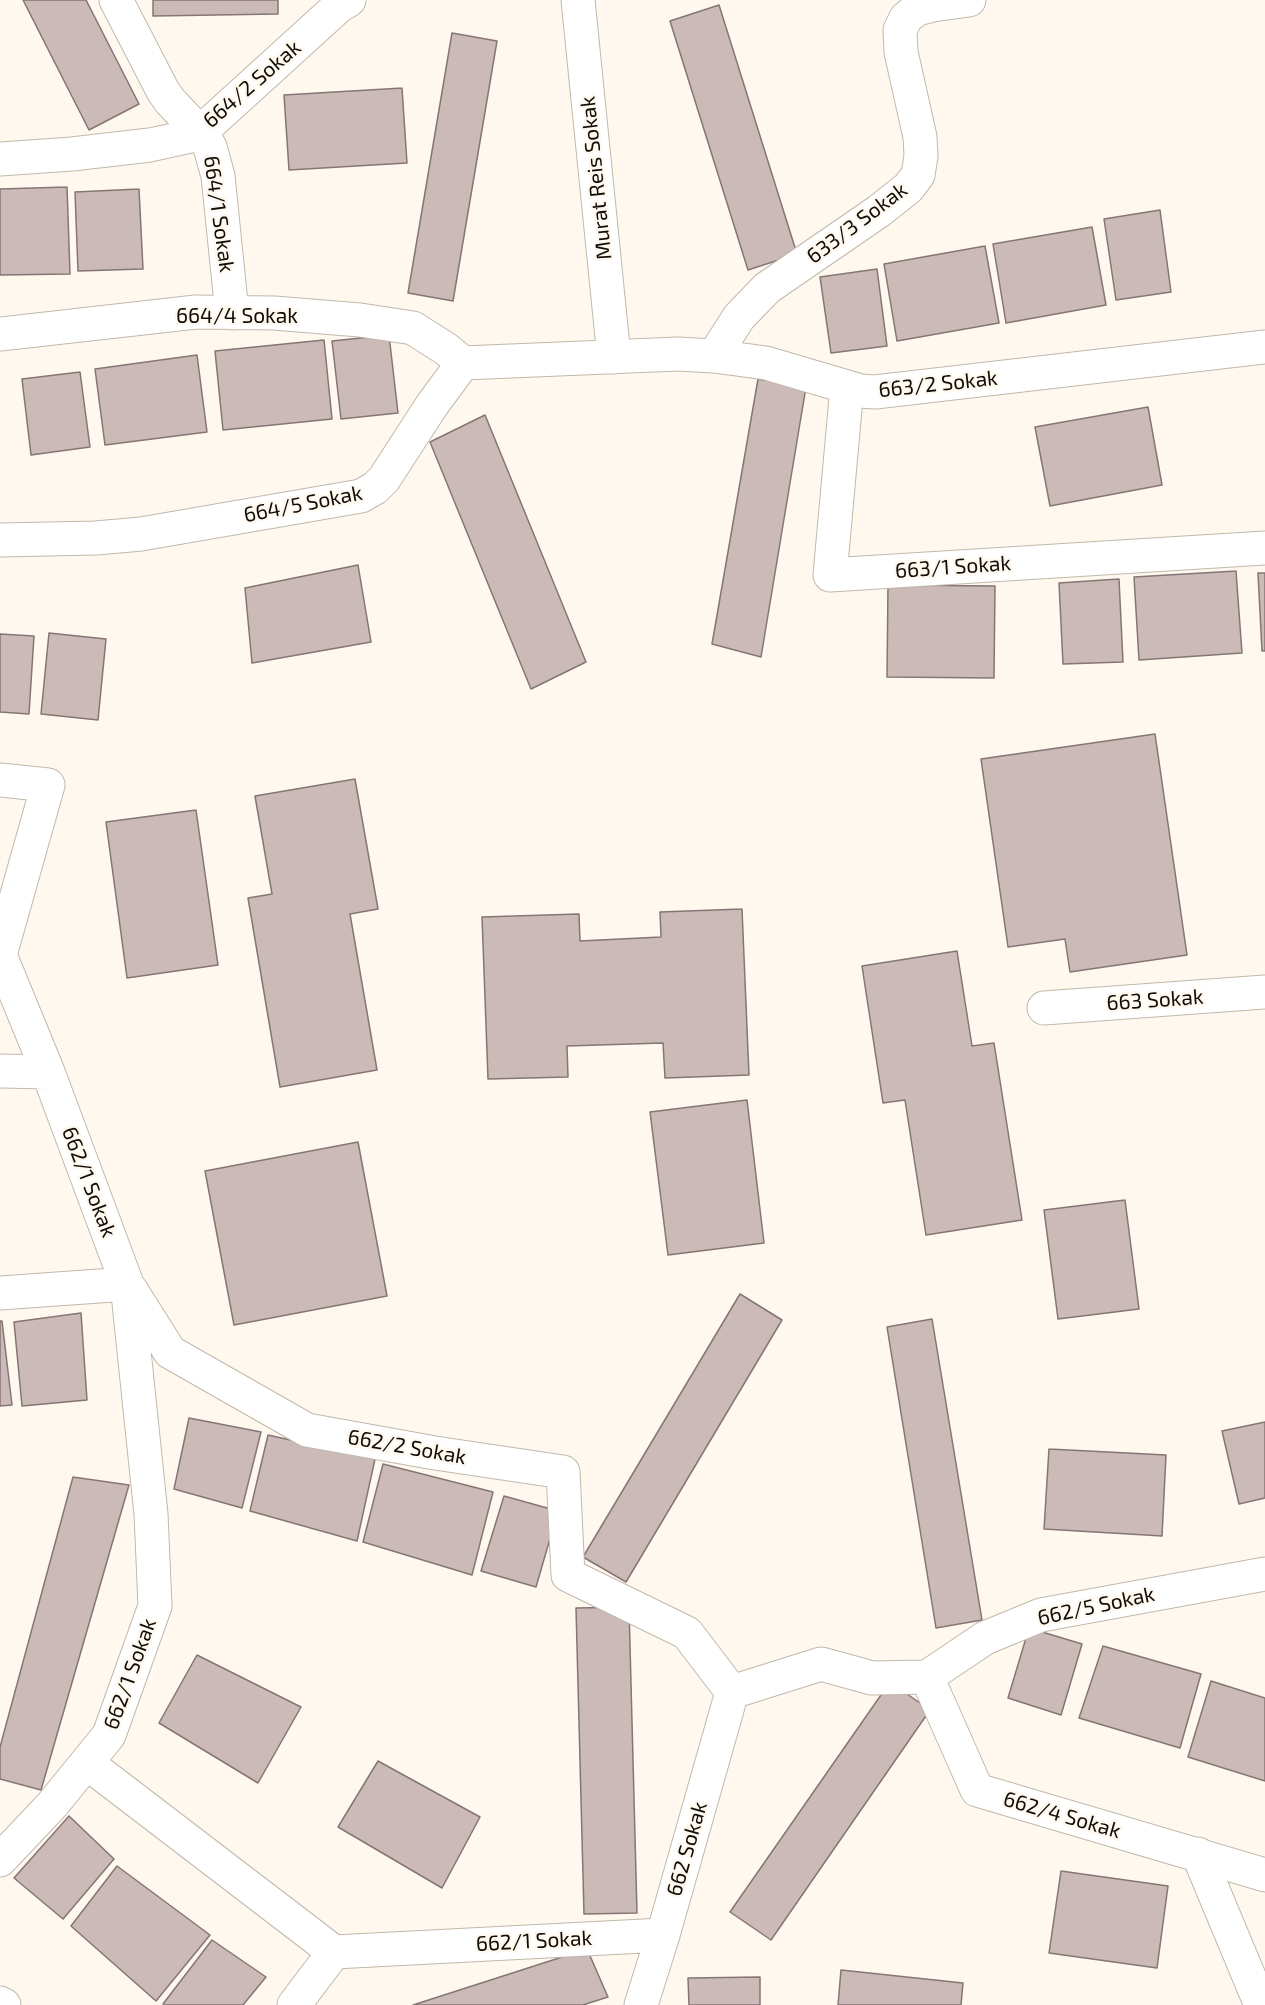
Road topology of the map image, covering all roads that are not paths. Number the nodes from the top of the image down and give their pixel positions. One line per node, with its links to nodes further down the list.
1 (116, 0): 5 (street, 664/1 Sokak)
2 (349, 0): 5 (street, 664/2 Sokak)
3 (578, 0): 11 (street, Murat Reis Sokak)
4 (969, 0): 10 (street, 633/3 Sokak)
5 (199, 132): 6 (street, 664/2 Sokak); 7 (street, 664/1 Sokak)
6 (0, 159)
7 (232, 313): 8 (street, 664/4 Sokak); 12 (street, 664/4 Sokak)
8 (0, 334)
9 (1265, 346): 13 (street, 663/2 Sokak)
10 (714, 356): 11 (street, 663/2 Sokak); 13 (street, 663/2 Sokak)
11 (614, 357): 12 (street)
12 (463, 363): 14 (street, 664/5 Sokak)
13 (847, 387): 15 (street, 663/1 Sokak)
14 (0, 540)
15 (1265, 548)
16 (0, 780): 20 (street, 662/1 Sokak)
17 (1265, 992): 18 (street, 663 Sokak)
18 (1044, 1008)
19 (0, 1071): 20 (street)
20 (48, 1072): 21 (street, 662/1 Sokak)
21 (127, 1284): 22 (street); 25 (street, 662/2 Sokak); 26 (street, 662/1 Sokak)
22 (0, 1293)
23 (1265, 1574): 24 (street, 662/5 Sokak)
24 (927, 1677): 25 (street); 27 (street, 662/4 Sokak)
25 (732, 1692): 30 (street, 662 Sokak)
26 (87, 1763): 28 (street, 662/1 Sokak); 31 (street)
27 (1198, 1854): 29 (street, 662/4 Sokak); 36 (street)
28 (0, 1860)
29 (1265, 1875)
30 (663, 1935): 31 (street, 662/1 Sokak); 35 (street, 662 Sokak)
31 (334, 1952): 34 (street)
32 (0, 2003): 33 (street)
33 (4, 2005)
34 (294, 2005)
35 (641, 2005)
36 (1261, 2005)

